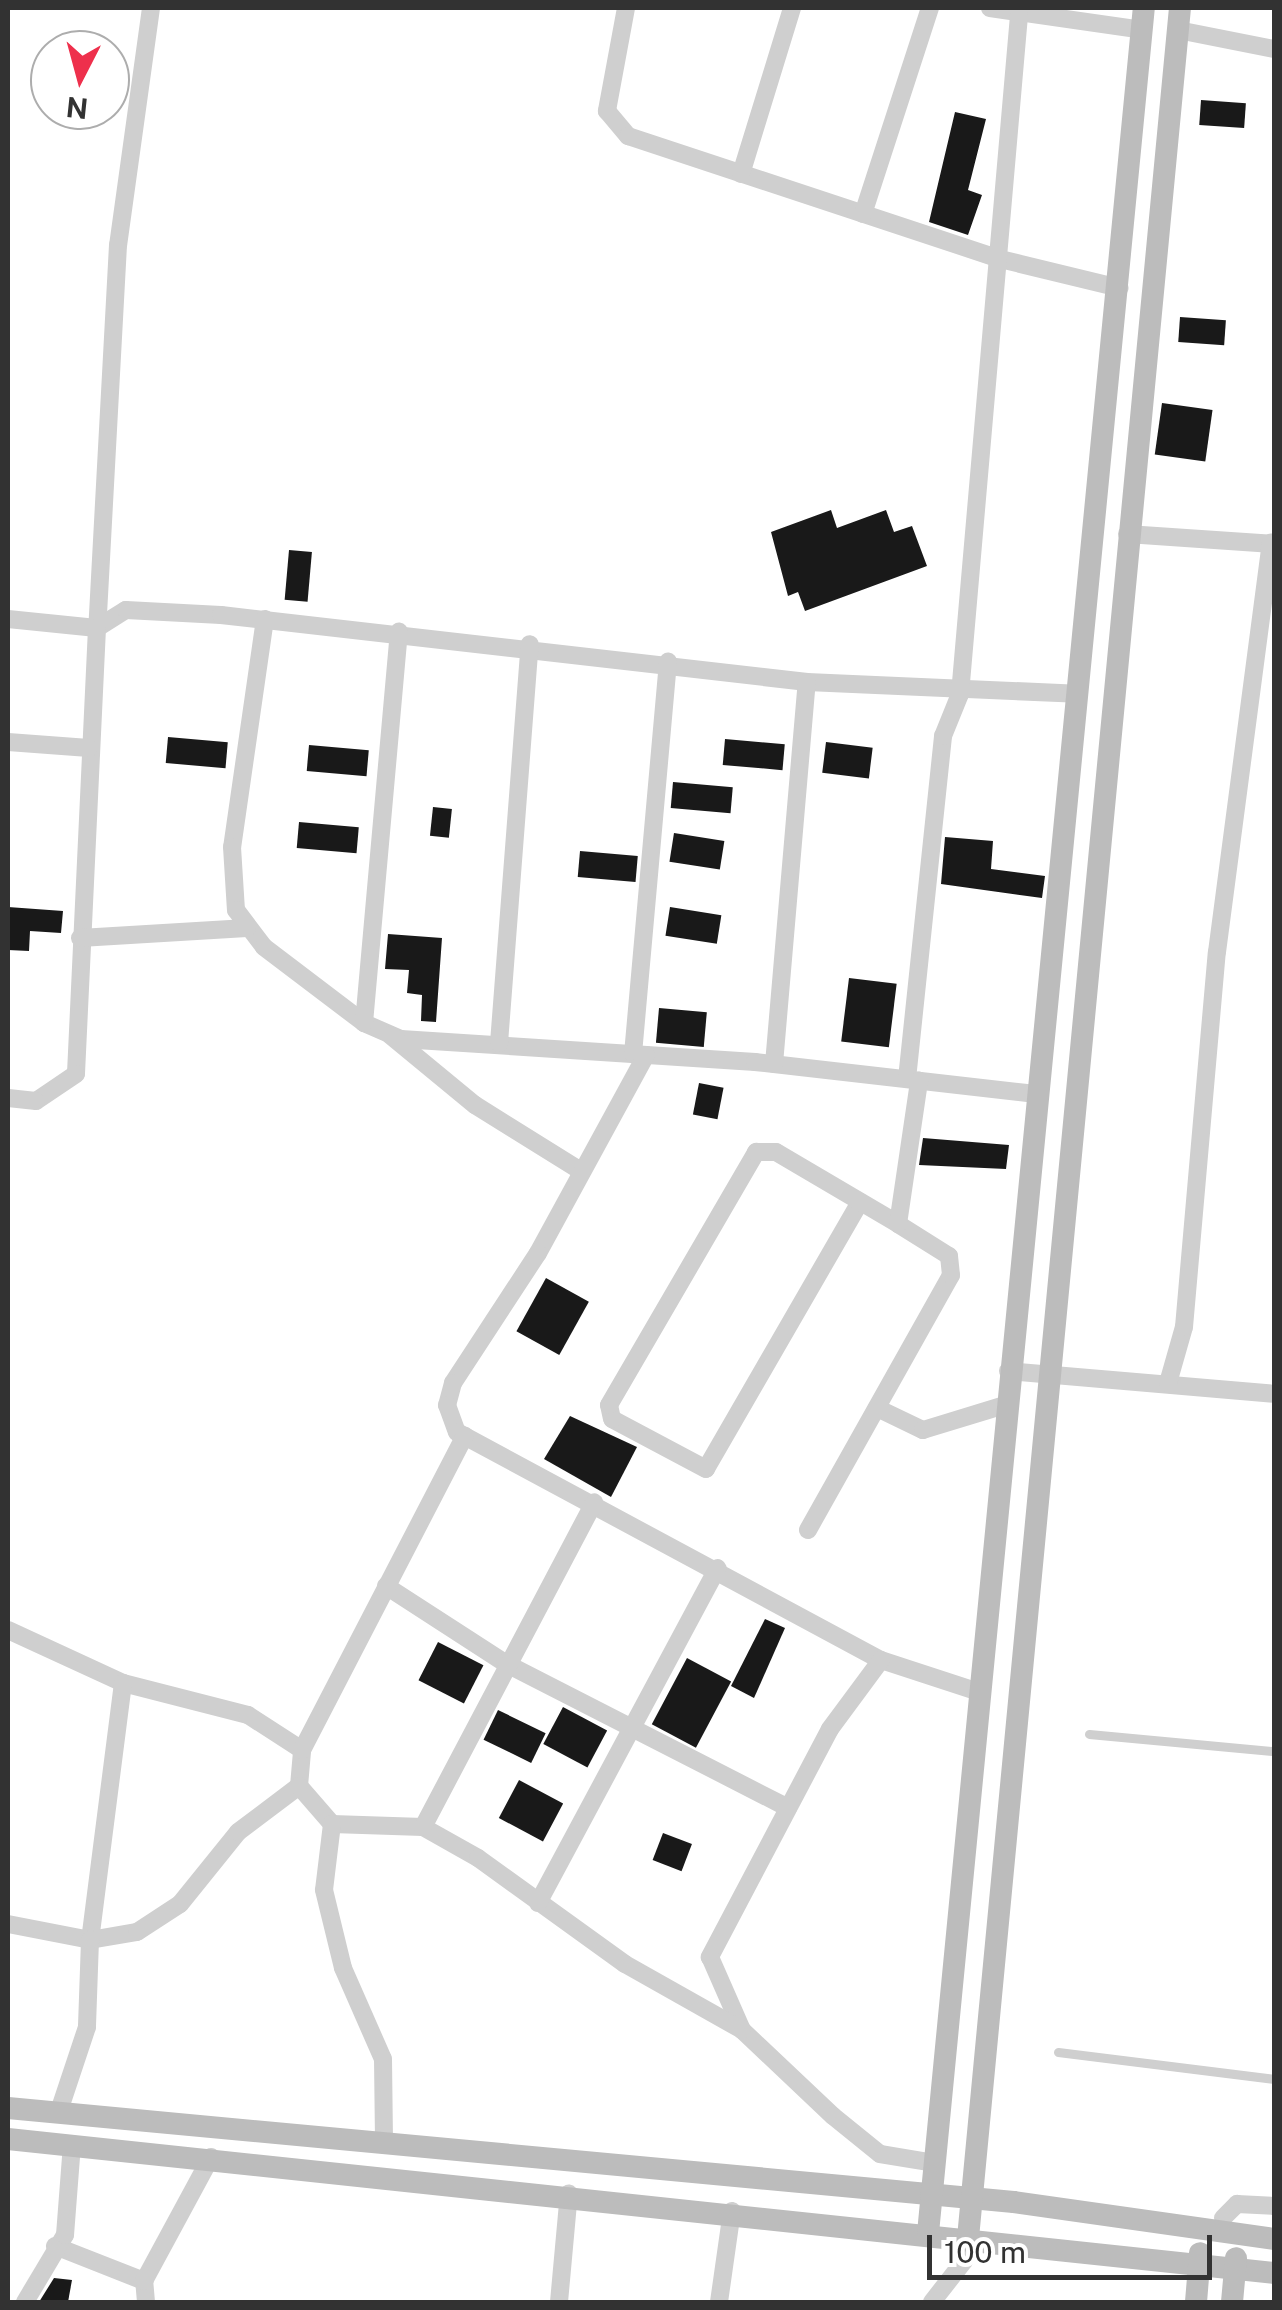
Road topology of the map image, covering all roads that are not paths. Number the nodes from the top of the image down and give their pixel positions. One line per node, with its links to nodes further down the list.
1 (151, 8): 18 (street)
2 (626, 8): 10 (street)
3 (792, 8): 10 (street)
4 (930, 8): 11 (street)
5 (990, 8): 6 (street)
6 (1019, 16): 7 (street); 12 (street)
7 (1143, 18): 13 (street)
8 (1179, 19): 9 (street); 14 (street)
9 (1274, 49)
10 (742, 174): 11 (street)
11 (864, 214): 12 (street)
12 (1000, 259): 13 (street); 25 (street)
13 (1120, 288): 26 (street)
14 (1127, 534): 15 (street); 43 (street)
15 (1273, 544): 21 (street)
16 (265, 618): 18 (street); 19 (street); 29 (street)
17 (8, 619): 18 (street)
18 (97, 628): 28 (street)
19 (399, 632): 20 (street); 31 (street)
20 (530, 644): 23 (street); 33 (street)
21 (1253, 651): 22 (street); 44 (street)
22 (1274, 652)
23 (668, 662): 24 (street); 34 (street)
24 (807, 682): 25 (street); 35 (street)
25 (960, 694): 26 (street); 36 (street)
26 (1077, 694): 37 (street)
27 (8, 742): 28 (street)
28 (90, 748): 30 (street)
29 (247, 928): 30 (street); 31 (street)
30 (80, 938): 38 (street)
31 (364, 1023): 32 (street)
32 (387, 1032): 33 (street); 39 (street)
33 (498, 1042): 34 (street)
34 (640, 1054): 35 (street); 39 (street)
35 (774, 1064): 36 (street)
36 (913, 1080): 37 (street); 41 (street)
37 (1038, 1094): 42 (street)
38 (8, 1098)
39 (580, 1171): 48 (street)
40 (860, 1202): 40 (street); 41 (street)
41 (898, 1224): 47 (street)
42 (1008, 1371): 43 (street); 46 (street)
43 (1046, 1373): 44 (street); 81 (street)
44 (1168, 1383): 45 (street)
45 (1274, 1394)
46 (1005, 1405): 47 (street); 57 (street)
47 (878, 1408): 50 (street)
48 (465, 1436): 49 (street); 52 (street)
49 (594, 1502): 51 (street); 55 (street)
50 (808, 1530)
51 (718, 1568): 54 (street); 58 (street)
52 (386, 1586): 55 (street); 60 (street)
53 (8, 1630): 56 (street)
54 (880, 1660): 57 (street); 63 (street)
55 (505, 1662): 58 (street); 65 (street)
56 (124, 1683): 60 (street); 68 (street)
57 (979, 1692): 78 (street)
58 (633, 1731): 63 (street); 66 (street)
59 (1089, 1734): 61 (lane)
60 (302, 1750): 62 (street)
61 (1274, 1752)
62 (299, 1786): 64 (street); 68 (street)
63 (788, 1808): 69 (street)
64 (332, 1824): 65 (street); 74 (street)
65 (423, 1828): 66 (street)
66 (538, 1903): 69 (street)
67 (8, 1924): 68 (street)
68 (90, 1940): 73 (street)
69 (742, 2030): 78 (street)
70 (1058, 2052): 71 (lane)
71 (1274, 2080)
72 (8, 2108): 73 (street)
73 (60, 2110): 74 (street)
74 (384, 2137): 80 (street)
75 (8, 2139): 76 (street)
76 (72, 2144): 77 (street); 89 (street)
77 (211, 2157): 79 (street); 93 (street)
78 (935, 2163): 80 (street)
79 (569, 2193): 83 (street); 96 (street)
80 (933, 2194): 81 (street); 86 (street)
81 (972, 2198): 85 (street); 87 (street)
82 (1274, 2206): 84 (street)
83 (732, 2211): 86 (street); 97 (street)
84 (1231, 2226): 85 (street); 88 (street); 91 (street)
85 (1202, 2229): 90 (street)
86 (928, 2233): 87 (street)
87 (968, 2238): 90 (street); 98 (street)
88 (1274, 2239)
89 (55, 2246): 93 (street); 94 (street)
90 (1198, 2264): 91 (street); 99 (street)
91 (1235, 2269): 92 (street); 100 (street)
92 (1274, 2273)
93 (144, 2282): 95 (street)
94 (25, 2302)
95 (146, 2302)
96 (559, 2302)
97 (719, 2302)
98 (932, 2302)
99 (1196, 2302)
100 (1232, 2302)

